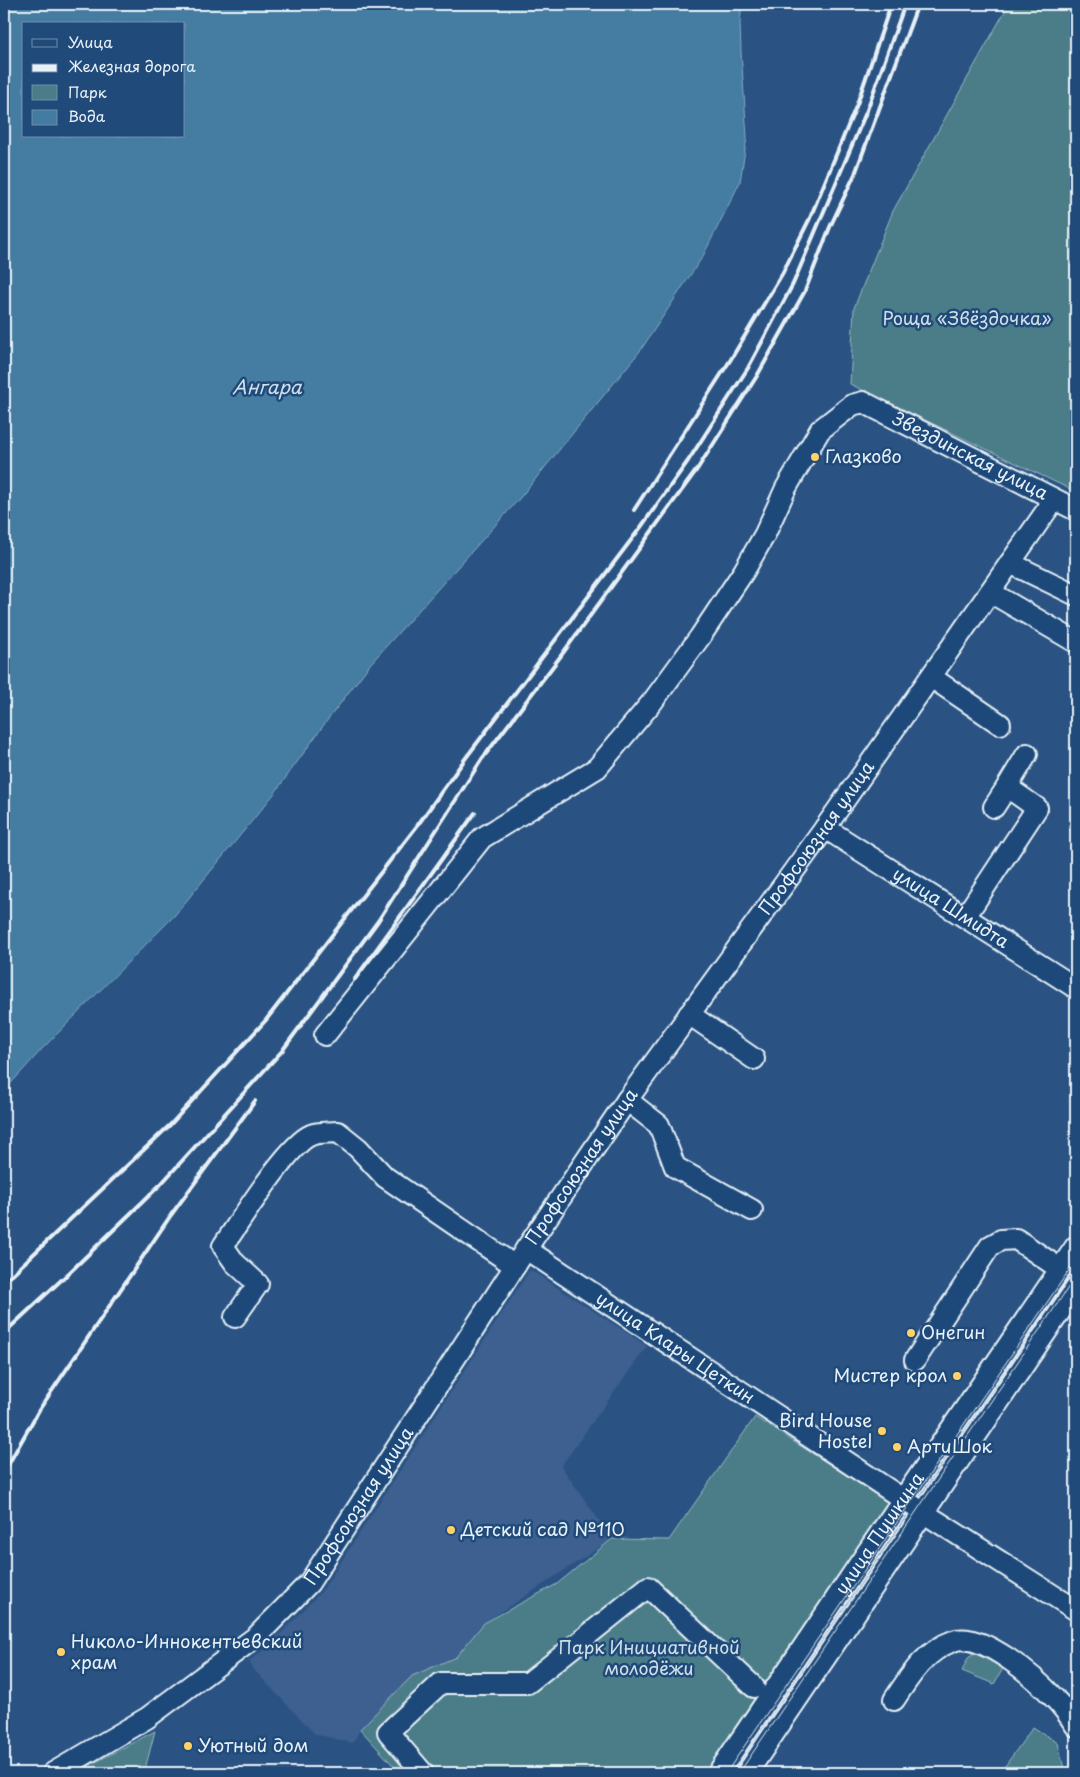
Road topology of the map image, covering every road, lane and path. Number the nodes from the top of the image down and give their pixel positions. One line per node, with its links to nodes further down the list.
1 (1054, 500): 2 (street, Звездинская улица); 3 (street, Профсоюзная улица); 16 (street, Звездинская улица)
2 (1076, 510)
3 (1010, 563): 4 (street, Профсоюзная улица); 5 (street)
4 (990, 592): 6 (street); 7 (street, Профсоюзная улица)
5 (1076, 596)
6 (1074, 641)
7 (930, 677): 8 (street); 12 (street, Профсоюзная улица)
8 (1000, 724)
9 (1028, 754): 10 (street)
10 (1007, 787): 11 (street); 13 (street)
11 (994, 807)
12 (825, 828): 13 (street, улица Шмидта); 15 (street, Профсоюзная улица)
13 (965, 917): 14 (street, улица Шмидта)
14 (1076, 988)
15 (690, 1014): 17 (street); 18 (street, Профсоюзная улица)
16 (325, 1035)
17 (754, 1059)
18 (627, 1100): 19 (street); 21 (street, Профсоюзная улица)
19 (752, 1210)
20 (1076, 1246): 23 (street, улица Пушкина)
21 (526, 1249): 22 (street, Профсоюзная улица); 27 (street, улица Клары Цеткин)
22 (515, 1266): 25 (street); 33 (street, Профсоюзная улица)
23 (1060, 1270): 26 (street); 27 (street, улица Пушкина)
24 (1076, 1288): 28 (street, улица Пушкина)
25 (235, 1317)
26 (915, 1360)
27 (903, 1499): 28 (street, улица Клары Цеткин); 35 (street, улица Пушкина)
28 (924, 1513): 29 (street, улица Клары Цеткин); 36 (street, улица Пушкина)
29 (1076, 1610)
30 (754, 1687): 34 (street)
31 (894, 1700): 32 (street)
32 (1076, 1726)
33 (53, 1773)
34 (423, 1773)
35 (718, 1773)
36 (747, 1773)

